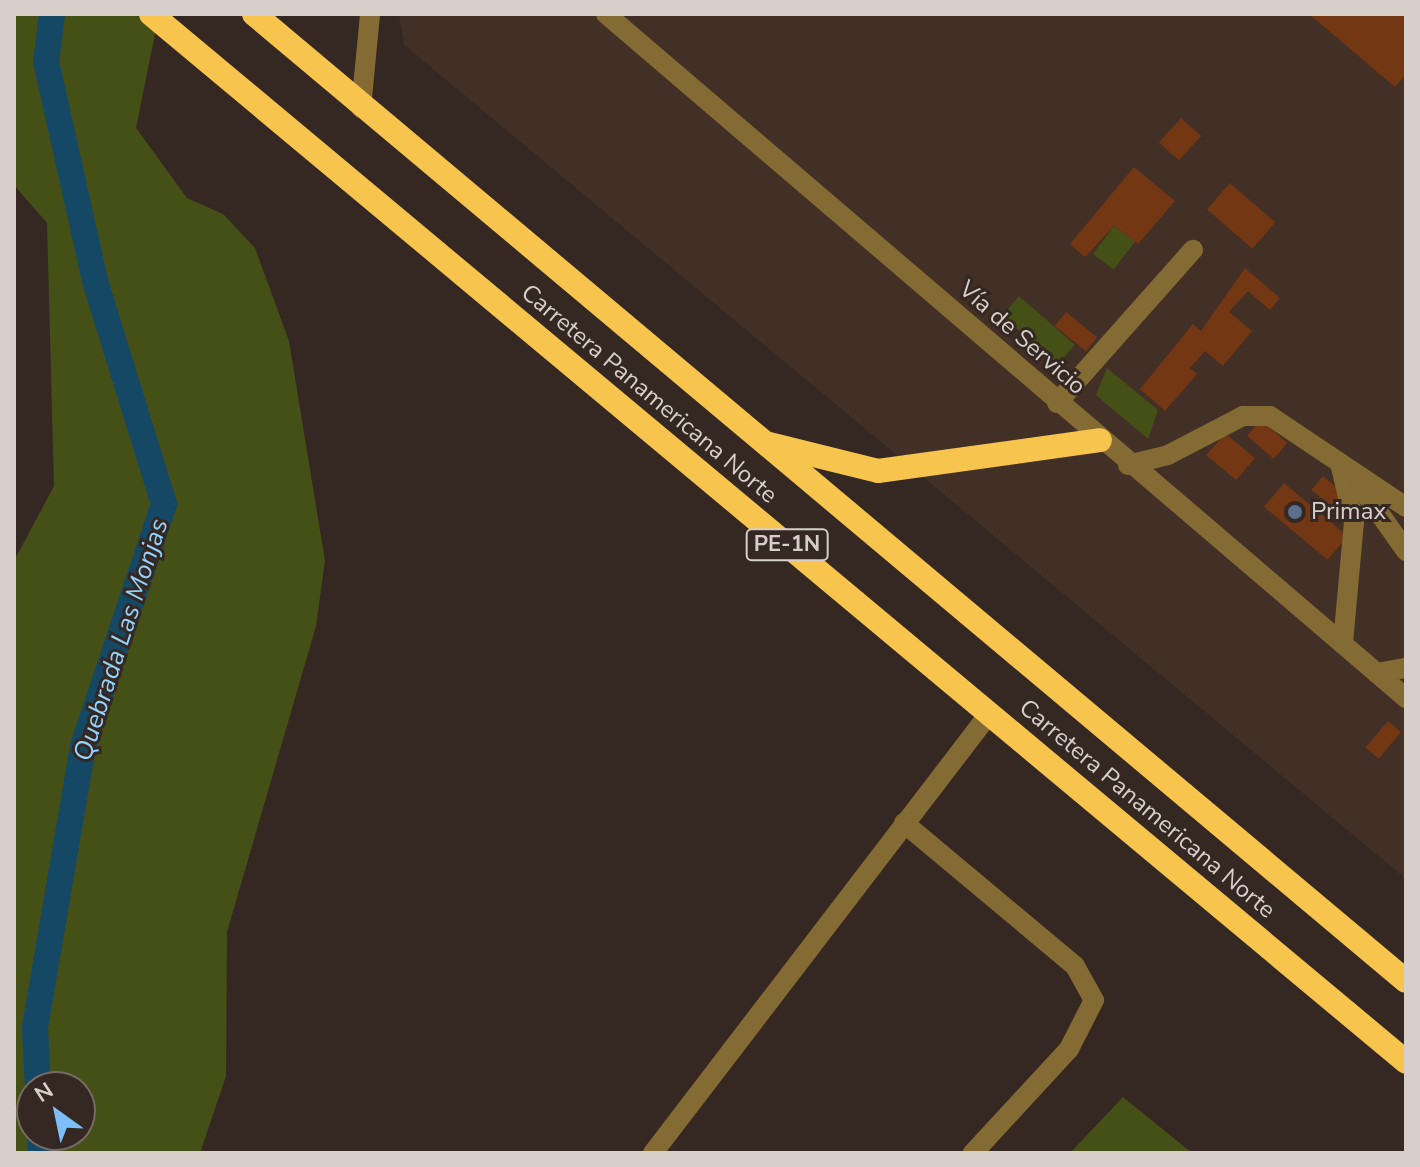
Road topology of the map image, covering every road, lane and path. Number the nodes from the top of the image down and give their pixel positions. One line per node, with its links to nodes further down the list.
1 (254, 14): 5 (highway, Carretera Panamericana Norte / PE-1N)
2 (370, 14): 5 (street)
3 (606, 14): 7 (street, Vía de Servicio)
4 (160, 21): 18 (highway, Carretera Panamericana Norte / PE-1N)
5 (361, 108): 9 (highway, Carretera Panamericana Norte / PE-1N)
6 (1193, 250): 7 (street)
7 (1057, 403): 8 (street, Vía de Servicio)
8 (1100, 440): 9 (highway); 11 (street, Vía de Servicio)
9 (761, 442): 20 (highway, Carretera Panamericana Norte / PE-1N)
10 (1340, 463): 11 (street); 12 (street); 13 (street); 14 (street)
11 (1128, 465): 14 (street, Vía de Servicio)
12 (1406, 507)
13 (1406, 551)
14 (1343, 644): 16 (street, Vía de Servicio)
15 (1406, 668): 16 (street)
16 (1377, 673): 17 (street, Vía de Servicio)
17 (1406, 698)
18 (989, 714): 19 (street); 21 (highway, Carretera Panamericana Norte / PE-1N)
19 (904, 823): 22 (street); 23 (street)
20 (1406, 981)
21 (1406, 1062)
22 (653, 1153)
23 (973, 1153)

